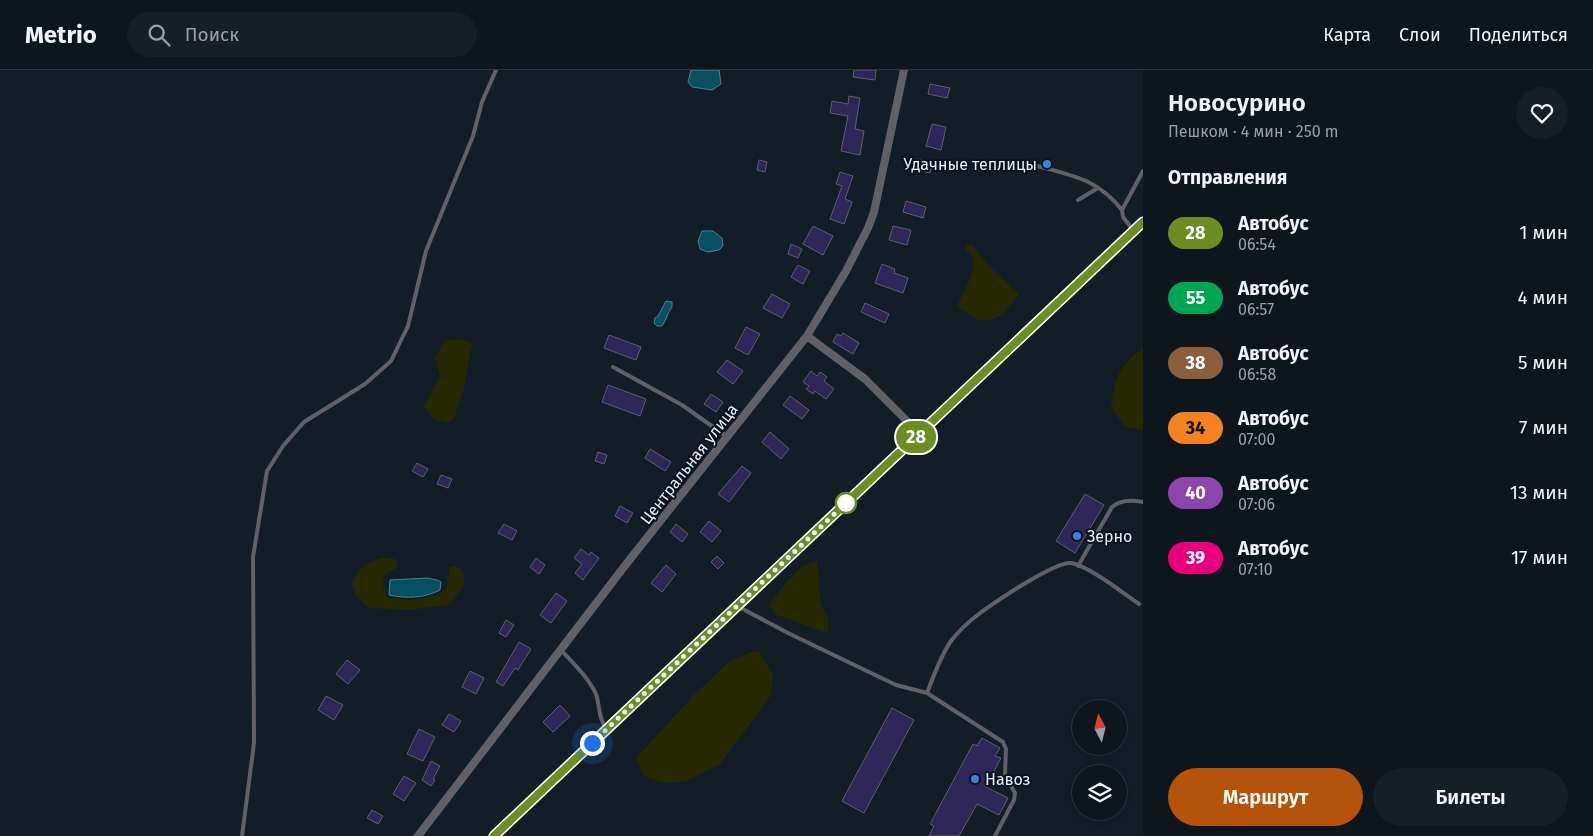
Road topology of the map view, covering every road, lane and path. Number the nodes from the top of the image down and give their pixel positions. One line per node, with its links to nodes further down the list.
1 (496, 70): 21 (lane)
2 (904, 70): 10 (street, Центральная улица)
3 (1033, 165): 5 (lane)
4 (1143, 171): 7 (lane)
5 (1098, 188): 6 (lane); 7 (lane)
6 (1078, 200)
7 (1122, 210): 9 (lane)
8 (1143, 222): 9 (main road)
9 (1134, 230): 12 (main road)
10 (807, 336): 12 (street); 13 (street, Центральная улица)
11 (613, 367): 13 (lane)
12 (920, 434): 17 (main road)
13 (728, 437): 18 (street, Центральная улица)
14 (1143, 502): 15 (lane)
15 (1078, 566): 16 (lane); 19 (lane)
16 (1139, 604)
17 (738, 606): 19 (lane); 20 (main road)
18 (560, 650): 20 (lane); 22 (street, Центральная улица)
19 (928, 693): 24 (lane)
20 (607, 729): 23 (main road)
21 (242, 836)
22 (418, 836)
23 (494, 836)
24 (995, 836)

